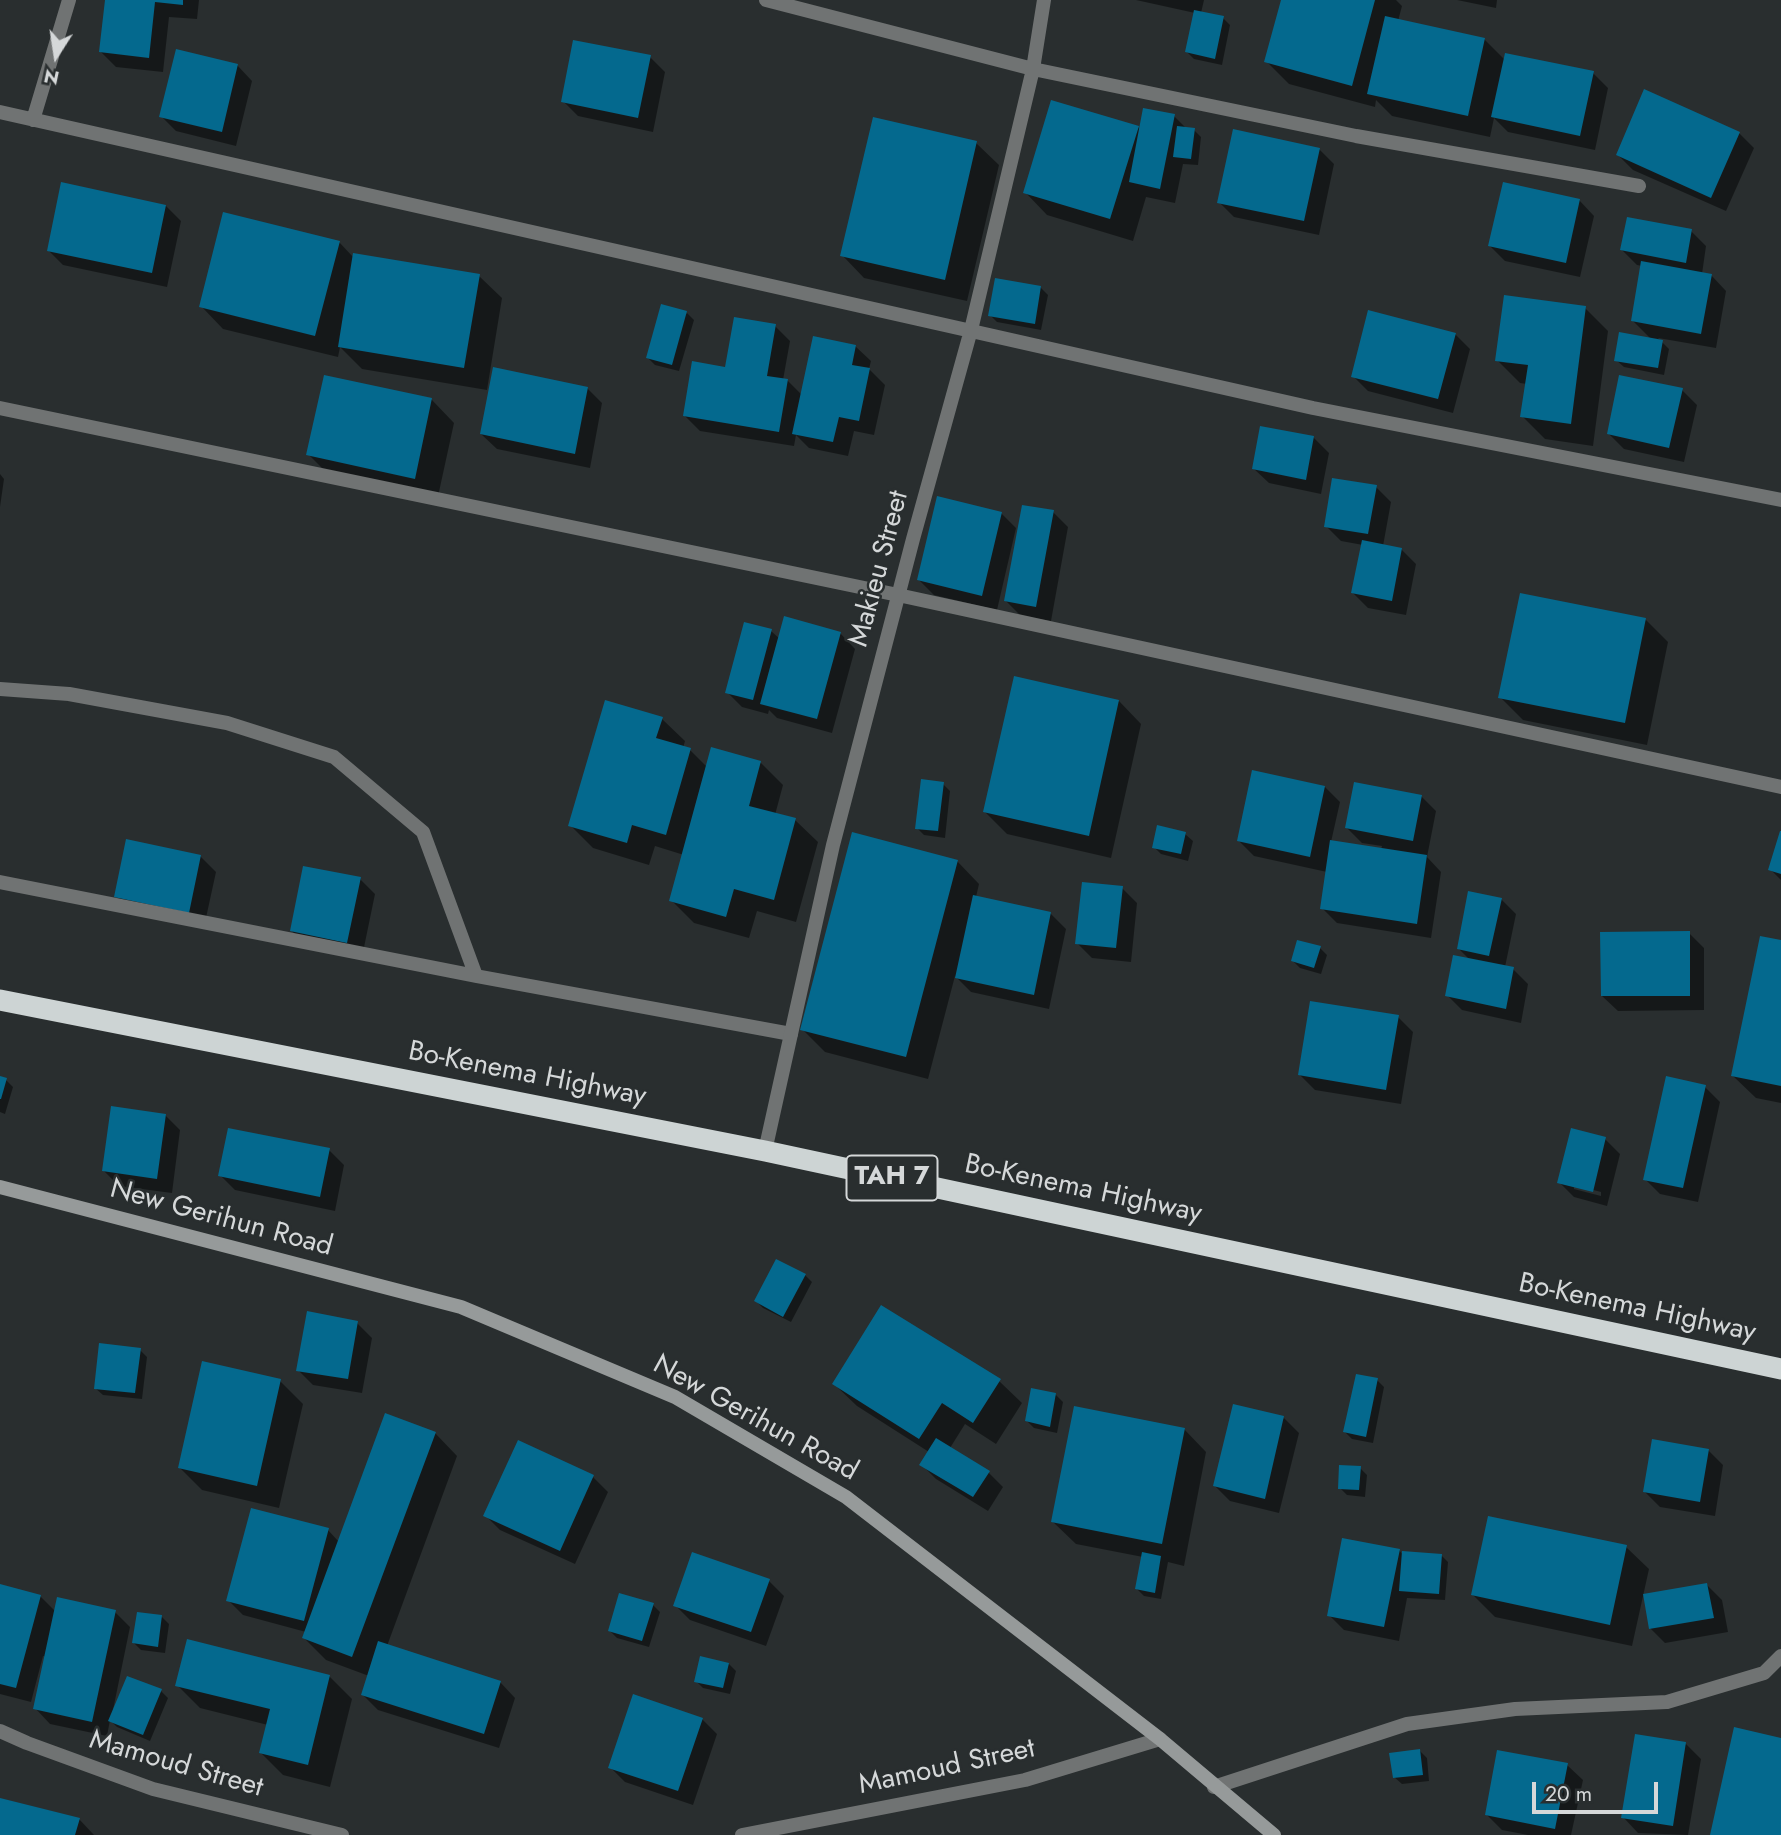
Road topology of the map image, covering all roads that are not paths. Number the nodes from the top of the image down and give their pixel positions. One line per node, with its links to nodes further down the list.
1 (69, 0): 6 (street)
2 (765, 0): 4 (street)
3 (1044, 0): 4 (street, Makieu Street)
4 (1033, 69): 7 (street); 8 (street, Makieu Street)
5 (0, 112): 6 (street)
6 (33, 120): 8 (street)
7 (1639, 186)
8 (971, 330): 10 (street); 11 (street, Makieu Street)
9 (0, 408): 11 (street)
10 (1781, 500)
11 (898, 595): 13 (street); 17 (street, Makieu Street)
12 (0, 689): 15 (street)
13 (1781, 787)
14 (0, 883): 15 (street)
15 (476, 976): 17 (street)
16 (0, 1000): 18 (highway, Bo-Kenema Highway / TAH 7)
17 (791, 1034): 18 (street, Makieu Street)
18 (765, 1151): 20 (highway, Bo-Kenema Highway / TAH 7)
19 (0, 1187): 23 (street, New Gerihun Road)
20 (1780, 1371)
21 (1781, 1656): 24 (street)
22 (0, 1731): 25 (street, Mamoud Street)
23 (1160, 1739): 24 (street, New Gerihun Road); 26 (street, Mamoud Street)
24 (1214, 1787): 27 (street, New Gerihun Road)
25 (342, 1835)
26 (742, 1835)
27 (1274, 1835)

